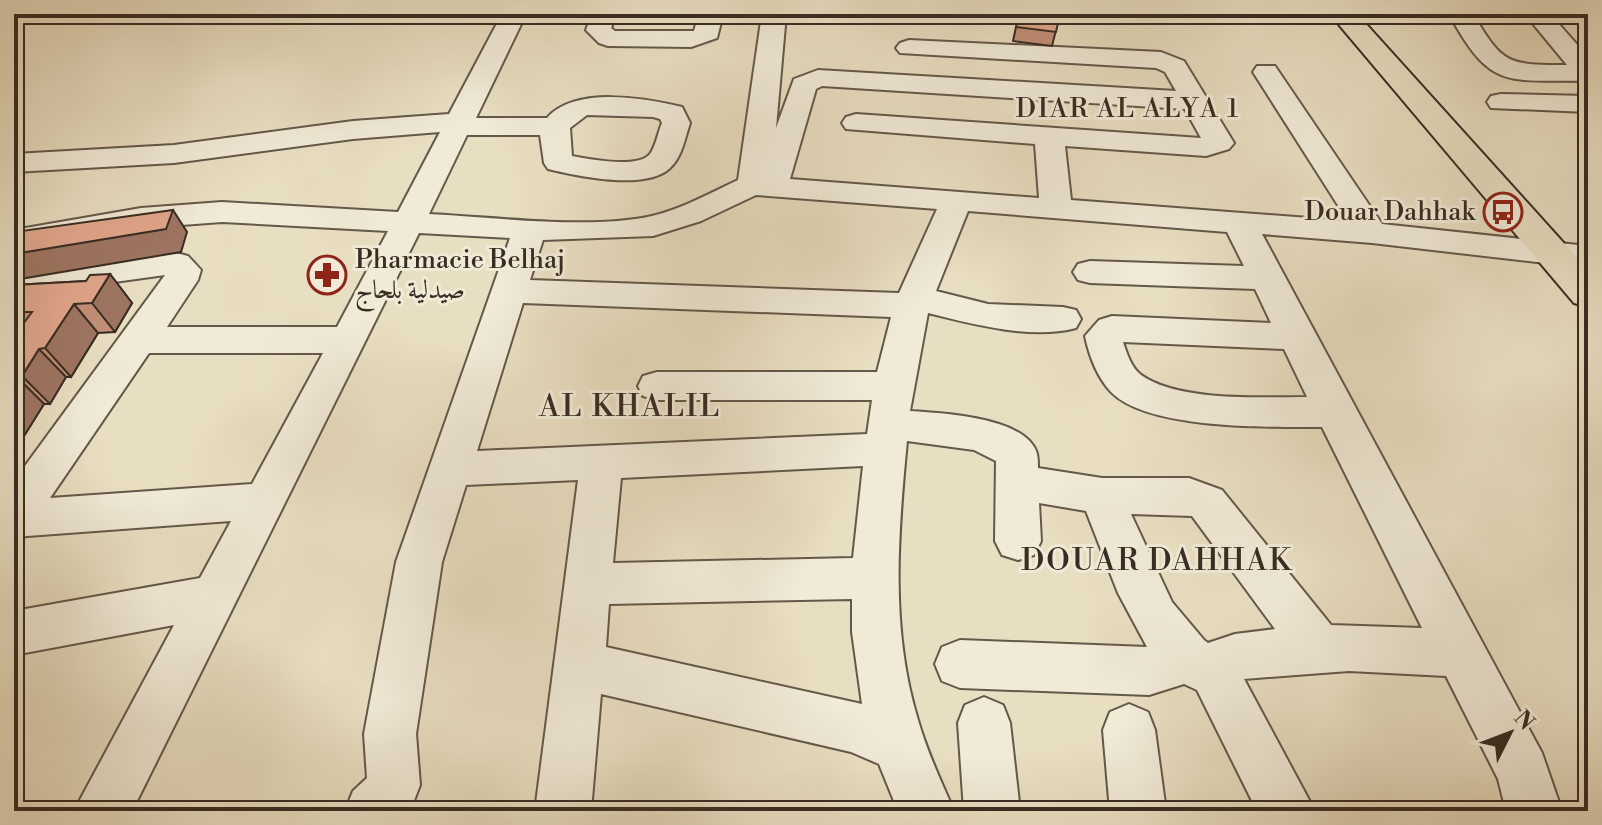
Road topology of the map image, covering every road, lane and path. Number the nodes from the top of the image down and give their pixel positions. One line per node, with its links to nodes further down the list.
1 (514, 14): 15 (street)
2 (604, 14): 3 (street)
3 (711, 14)
4 (774, 14): 19 (street)
5 (1343, 14): 27 (main road)
6 (1366, 14): 28 (main road)
7 (1461, 14): 8 (street)
8 (1537, 14)
9 (909, 48): 11 (street)
10 (1266, 72): 25 (street)
11 (1196, 101): 17 (street); 19 (street)
12 (1501, 102): 13 (street)
13 (1588, 104)
14 (856, 123): 17 (street)
15 (458, 124): 16 (street); 18 (street); 22 (street)
16 (555, 127)
17 (1049, 136): 21 (street)
18 (14, 163)
19 (762, 186): 20 (street); 24 (street)
20 (956, 201): 21 (street); 34 (street)
21 (1056, 209): 23 (street)
22 (410, 220): 24 (street); 26 (street); 38 (street)
23 (1240, 224): 25 (street); 30 (street)
24 (530, 229): 32 (street)
25 (1372, 233): 27 (street)
26 (14, 240)
27 (1553, 254): 28 (street); 33 (main road)
28 (1588, 256)
29 (1090, 272): 30 (street)
30 (1267, 278): 36 (street)
31 (28, 283): 37 (street)
32 (509, 291): 34 (street); 43 (street)
33 (1588, 294)
34 (915, 302): 35 (street); 41 (street)
35 (1063, 319)
36 (1296, 337): 40 (street); 40 (street)
37 (140, 340): 38 (street); 47 (street)
38 (348, 340): 46 (street)
39 (657, 386): 41 (street)
40 (1335, 412): 54 (street)
41 (890, 420): 42 (street); 44 (street); 49 (street)
42 (601, 462): 43 (street); 50 (street)
43 (450, 469): 62 (street)
44 (1017, 482): 45 (street); 48 (street)
45 (1102, 496): 53 (street); 57 (street)
46 (266, 501): 47 (street); 51 (street)
47 (14, 517)
48 (1018, 541)
49 (873, 578): 50 (street); 60 (street)
50 (588, 584): 56 (street)
51 (212, 597): 52 (street); 61 (street)
52 (14, 633)
53 (1319, 648): 54 (street); 57 (street)
54 (1460, 654): 68 (street)
55 (960, 664): 57 (street)
56 (579, 665): 60 (street); 63 (street)
57 (1200, 665): 67 (street)
58 (984, 723): 65 (street)
59 (1129, 730): 66 (street)
60 (898, 745): 64 (street)
61 (102, 811)
62 (373, 811)
63 (563, 811)
64 (926, 811)
65 (992, 811)
66 (1138, 811)
67 (1287, 811)
68 (1534, 811)

